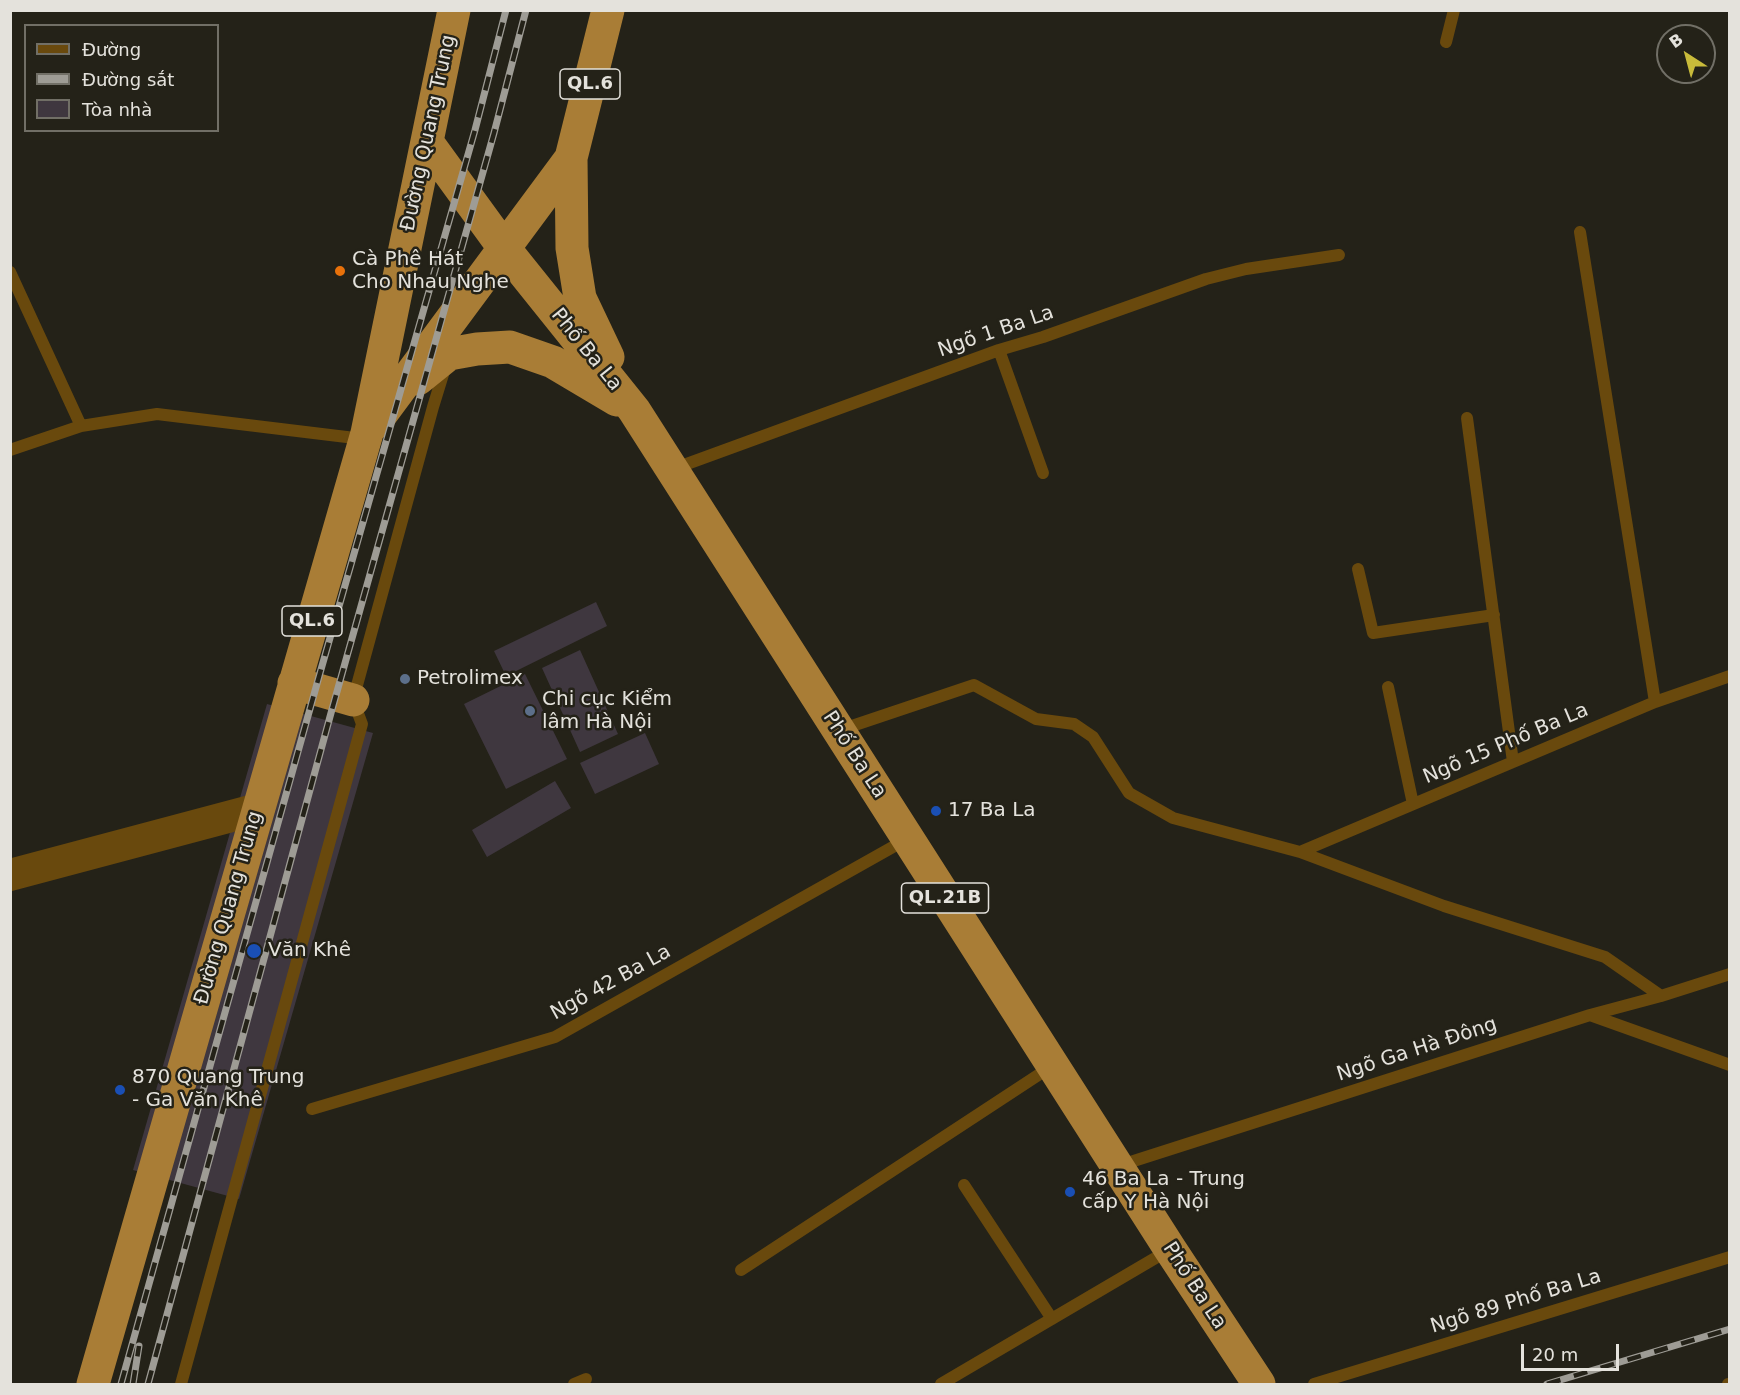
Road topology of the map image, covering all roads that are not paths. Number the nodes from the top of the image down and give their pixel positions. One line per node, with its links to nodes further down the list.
1 (454, 10): 5 (highway, Đường Quang Trung / QL.6)
2 (608, 10): 6 (highway, Đường Quang Trung / QL.6)
3 (1454, 10): 4 (lane)
4 (1446, 42)
5 (427, 142): 8 (highway, Phố Ba La / QL.21B); 16 (highway, Đường Quang Trung / QL.6)
6 (571, 158): 8 (highway, Đường Quang Trung / QL.6); 13 (highway)
7 (1580, 232): 26 (lane)
8 (504, 248): 13 (highway, Phố Ba La / QL.21B); 16 (highway, Đường Quang Trung / QL.6)
9 (1339, 255): 11 (lane, Ngõ 1 Ba La)
10 (10, 272): 15 (lane)
11 (999, 350): 18 (lane, Ngõ 1 Ba La); 19 (lane)
12 (449, 354): 13 (highway); 16 (highway); 25 (lane)
13 (634, 410): 18 (highway, Phố Ba La / QL.21B)
14 (1467, 418): 21 (lane)
15 (81, 426): 16 (lane); 17 (lane)
16 (366, 436): 23 (highway, Đường Quang Trung / QL.6)
17 (10, 450)
18 (672, 469): 27 (highway, Phố Ba La / QL.21B)
19 (1043, 473)
20 (1359, 570): 21 (lane)
21 (1494, 615): 28 (lane)
22 (1730, 676): 26 (lane, Ngõ 15 Phố Ba La)
23 (294, 683): 25 (highway); 30 (highway, Đường Quang Trung / QL.6)
24 (1388, 687): 29 (lane)
25 (353, 700): 48 (lane)
26 (1655, 702): 28 (lane, Ngõ 15 Phố Ba La)
27 (838, 730): 31 (highway, Phố Ba La / QL.21B); 32 (lane)
28 (1513, 762): 29 (lane, Ngõ 15 Phố Ba La)
29 (1413, 804): 32 (lane, Ngõ 15 Phố Ba La)
30 (258, 809): 33 (street); 47 (highway, Đường Quang Trung / QL.6)
31 (908, 838): 37 (highway, Phố Ba La / QL.21B); 39 (lane, Ngõ 42 Ba La)
32 (1300, 852): 35 (lane)
33 (10, 875)
34 (1730, 974): 35 (lane, Ngõ Ga Hà Đông)
35 (1660, 996): 36 (lane, Ngõ Ga Hà Đông)
36 (1590, 1015): 38 (lane); 40 (lane, Ngõ Ga Hà Đông)
37 (1053, 1065): 40 (highway, Phố Ba La / QL.21B); 44 (lane)
38 (1730, 1065)
39 (312, 1108)
40 (1117, 1166): 42 (highway, Phố Ba La / QL.21B)
41 (964, 1185): 45 (lane)
42 (1170, 1249): 45 (lane); 51 (highway, Phố Ba La / QL.21B)
43 (1730, 1257): 52 (lane, Ngõ 89 Phố Ba La)
44 (741, 1270)
45 (1052, 1319): 50 (lane)
46 (586, 1379): 49 (lane)
47 (93, 1384)
48 (181, 1384)
49 (573, 1384)
50 (941, 1384)
51 (1258, 1384)
52 (1314, 1384)

